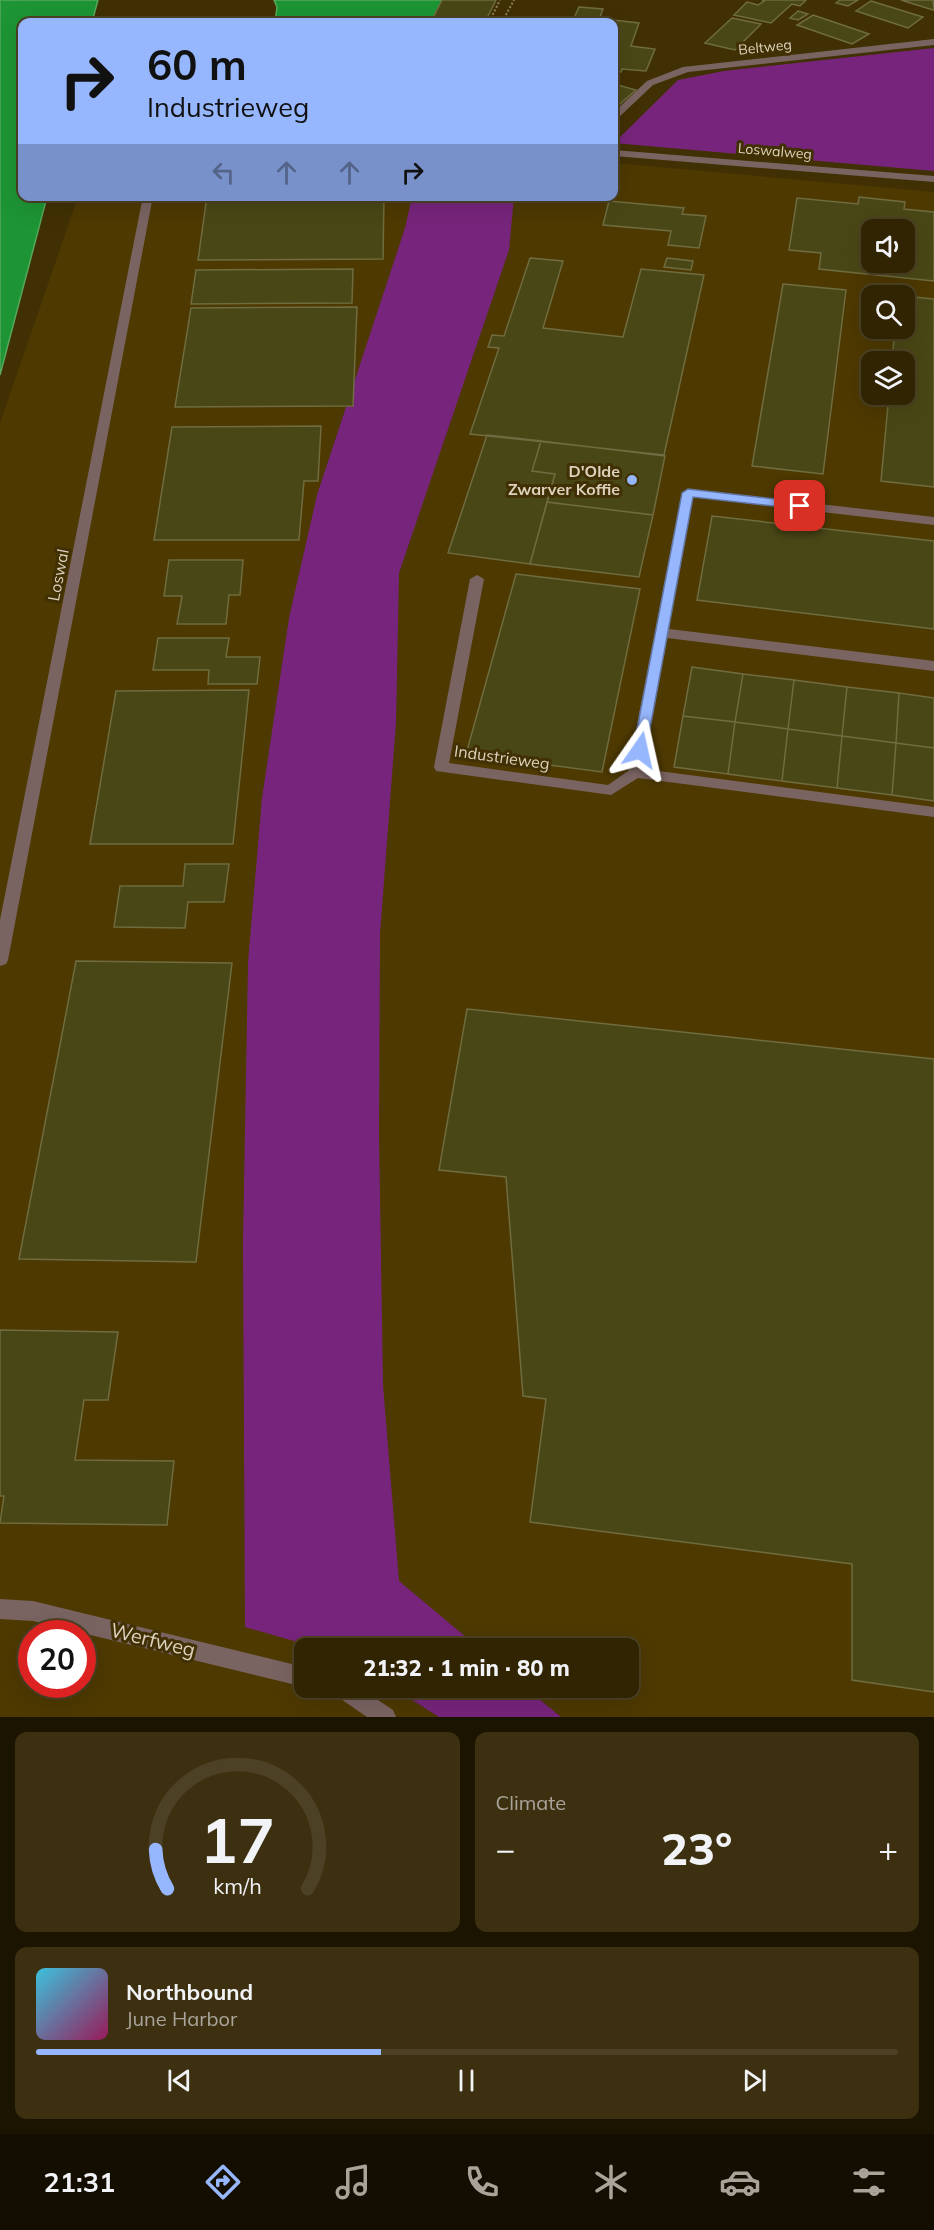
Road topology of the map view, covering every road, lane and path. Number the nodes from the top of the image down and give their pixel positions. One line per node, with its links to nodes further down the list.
1 (500, 0): 3 (path)
2 (514, 0): 4 (path)
3 (491, 18)
4 (504, 18)
5 (934, 42): 6 (street, Beltweg)
6 (618, 113)
7 (618, 153): 8 (street, Loswalweg)
8 (934, 179)
9 (147, 201): 16 (street, Loswal)
10 (934, 521): 12 (street)
11 (477, 579): 14 (street, Industrieweg)
12 (662, 633): 13 (street); 14 (street)
13 (934, 666)
14 (635, 773): 15 (street)
15 (934, 812)
16 (0, 960)
17 (0, 1610): 18 (street, Werfweg)
18 (294, 1675)
19 (357, 1698): 20 (street)
20 (386, 1717)

